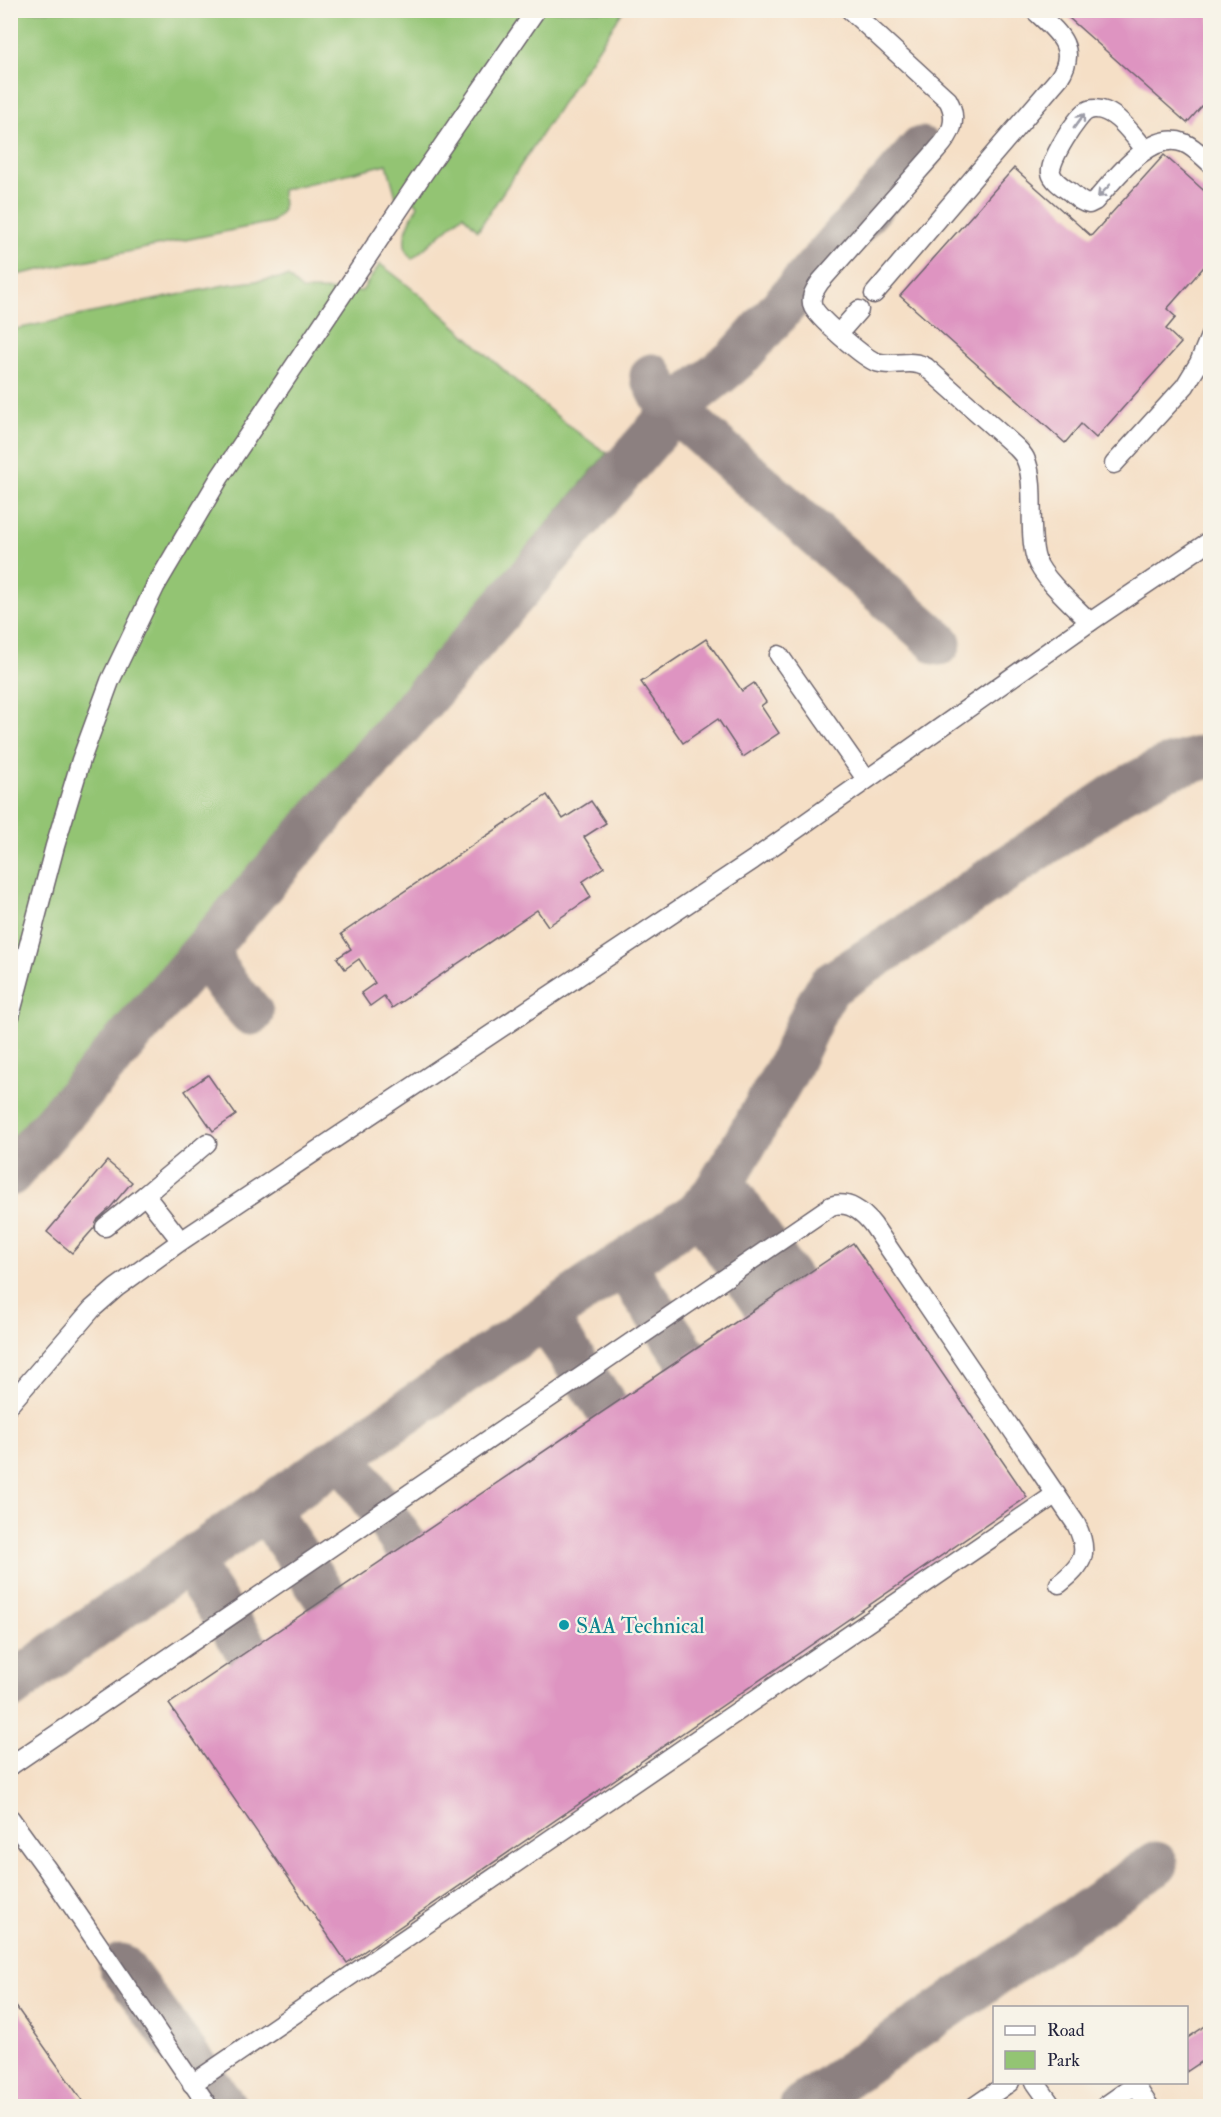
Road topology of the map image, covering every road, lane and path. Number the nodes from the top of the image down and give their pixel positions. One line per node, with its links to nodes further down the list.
1 (536, 10): 15 (lane)
2 (850, 10): 8 (lane)
3 (1034, 10): 6 (lane)
4 (1145, 149): 4 (lane, one-way to 4); 5 (lane)
5 (1210, 163)
6 (874, 294)
7 (859, 310): 8 (lane)
8 (839, 333): 12 (lane)
9 (1210, 336): 10 (lane)
10 (1113, 464)
11 (1210, 541): 12 (lane)
12 (1090, 622): 14 (lane)
13 (779, 655): 14 (lane)
14 (866, 779): 19 (lane)
15 (10, 1016)
16 (207, 1143): 17 (lane)
17 (146, 1195): 18 (lane); 19 (lane)
18 (105, 1227)
19 (181, 1241): 20 (lane)
20 (10, 1404)
21 (1056, 1494): 22 (lane); 23 (lane); 25 (lane)
22 (1059, 1584)
23 (10, 1766)
24 (10, 1818): 25 (lane)
25 (192, 2084): 28 (lane)
26 (1007, 2084): 29 (lane)
27 (1036, 2084): 30 (lane)
28 (208, 2106)
29 (975, 2106)
30 (1052, 2106)
31 (1105, 2106): 32 (lane)
32 (1149, 2106)

